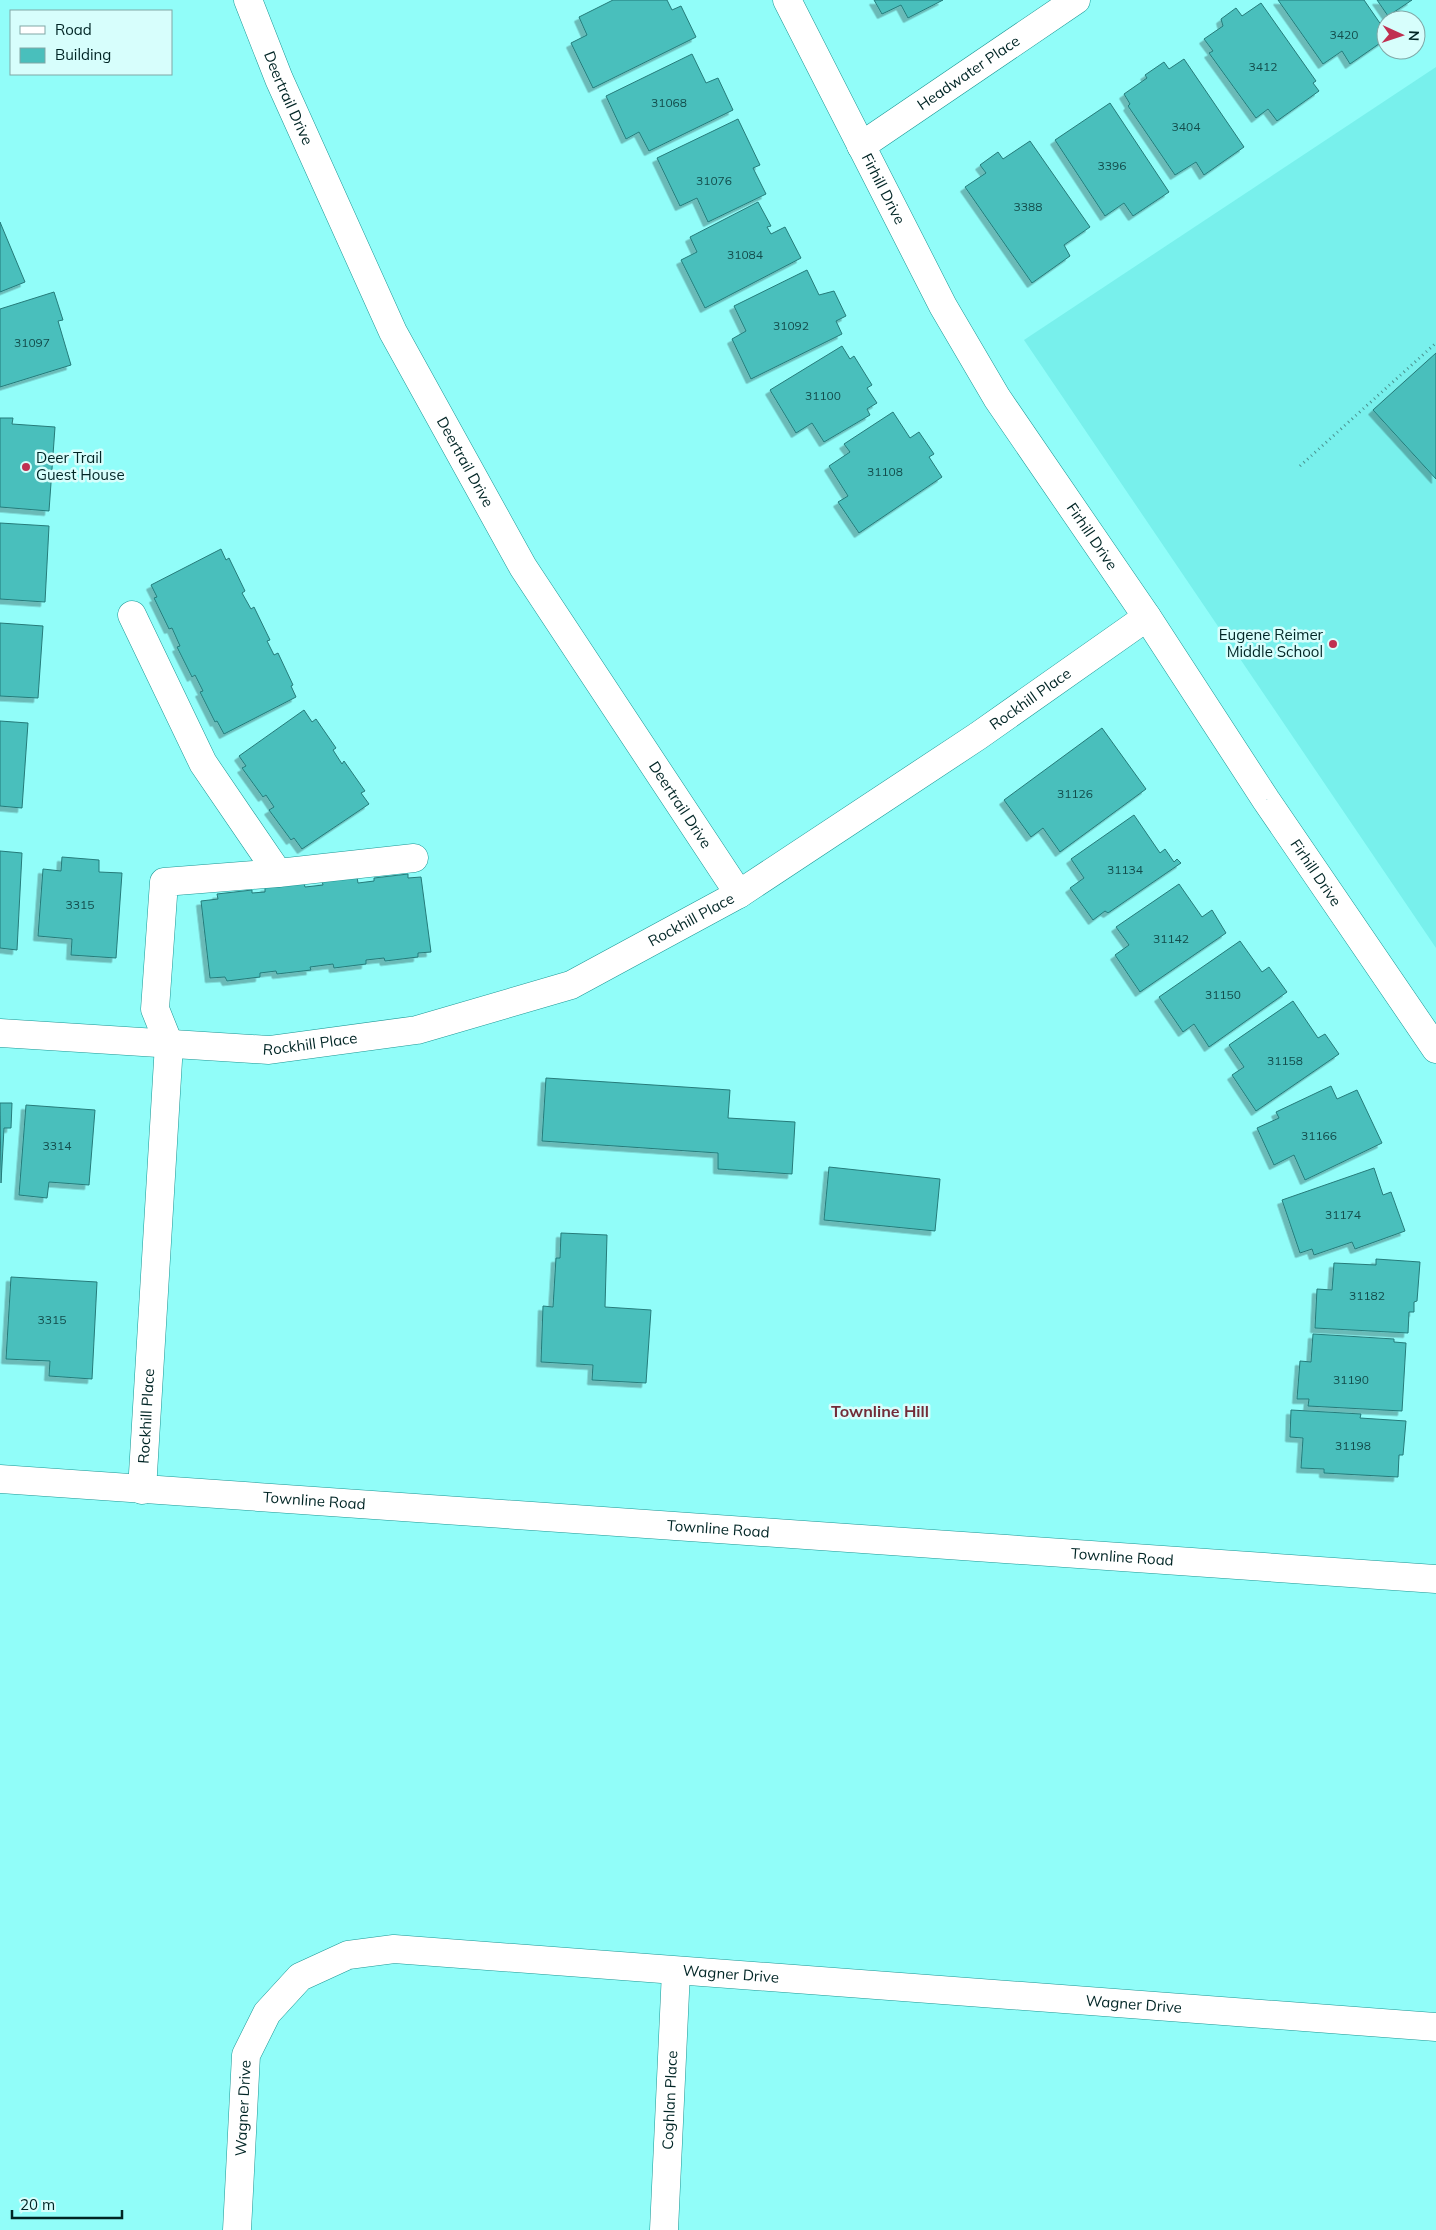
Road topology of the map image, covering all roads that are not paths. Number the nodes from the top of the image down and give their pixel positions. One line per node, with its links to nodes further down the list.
1 (248, 0): 9 (street, Deertrail Drive)
2 (787, 0): 4 (street, Firhill Drive)
3 (1076, 0): 4 (street, Headwater Place)
4 (861, 146): 6 (street, Firhill Drive)
5 (132, 615): 8 (street)
6 (1147, 617): 9 (street, Rockhill Place); 12 (street, Firhill Drive)
7 (414, 858): 8 (street)
8 (278, 873): 11 (street)
9 (739, 894): 11 (street, Rockhill Place)
10 (0, 1033): 11 (street, Rockhill Place)
11 (169, 1044): 14 (street, Rockhill Place)
12 (1436, 1049)
13 (0, 1479): 14 (street, Townline Road)
14 (142, 1490): 15 (street, Townline Road)
15 (1436, 1579)
16 (676, 1971): 17 (street, Wagner Drive); 18 (street, Wagner Drive); 19 (street, Coghlan Place)
17 (1436, 2027)
18 (238, 2230)
19 (664, 2230)

